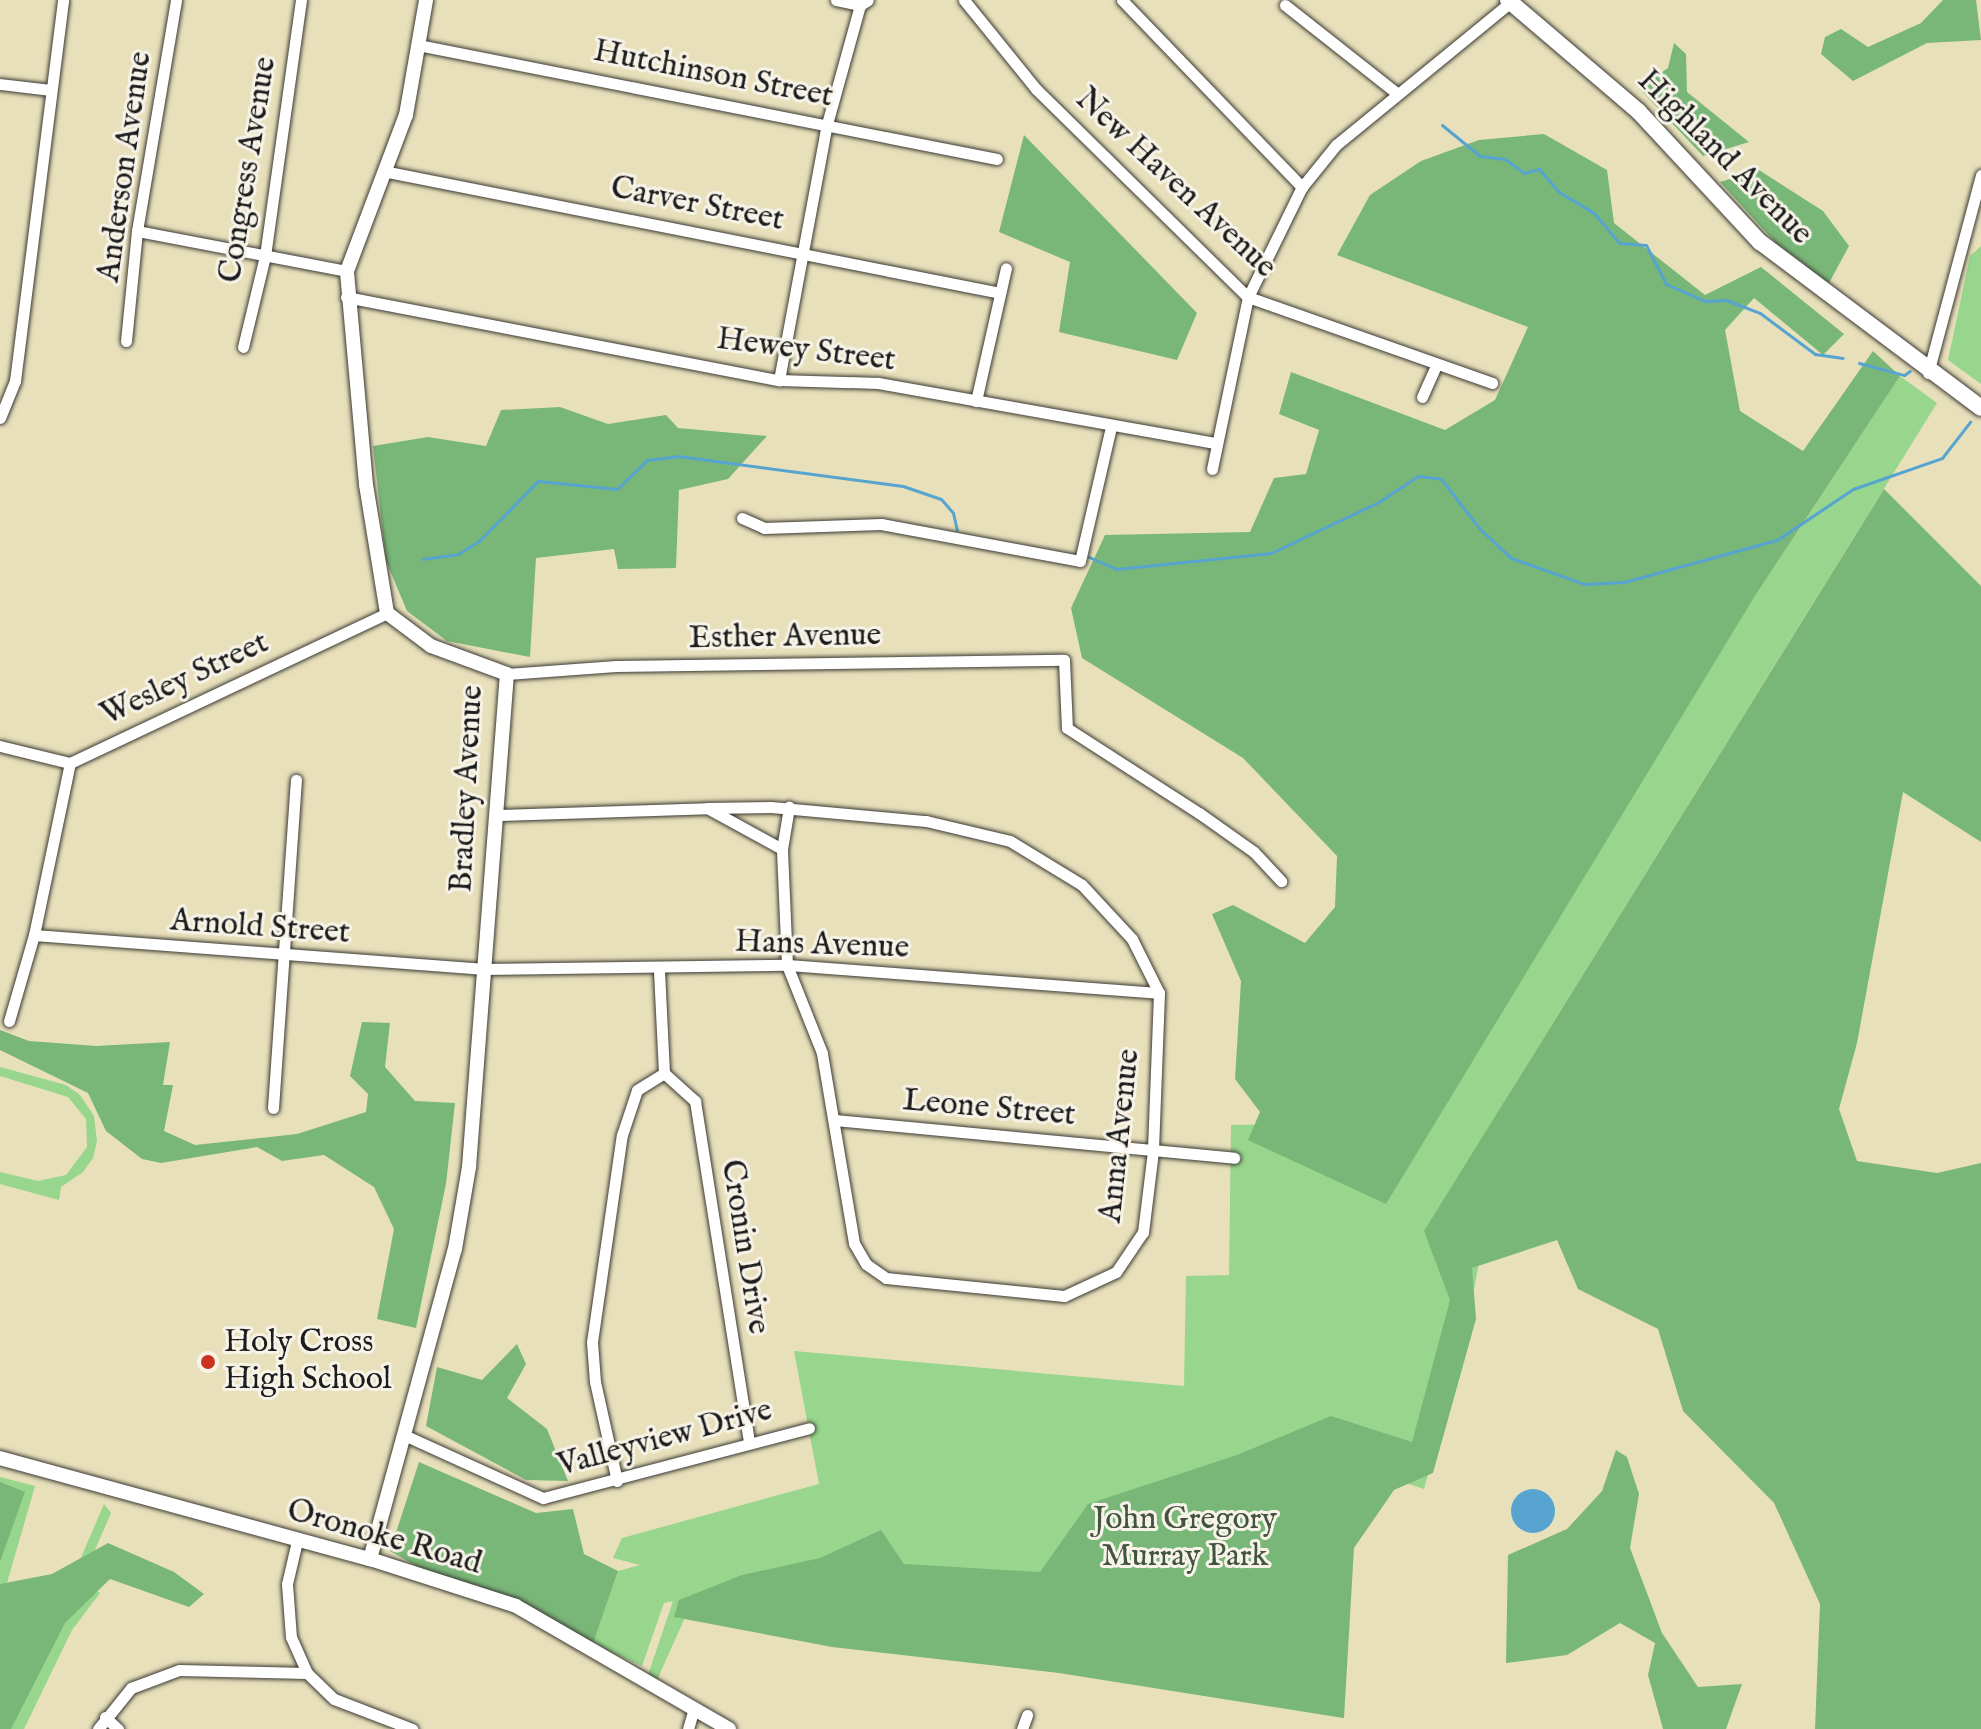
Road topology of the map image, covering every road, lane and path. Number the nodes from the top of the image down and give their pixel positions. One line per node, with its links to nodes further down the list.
1 (63, 0): 13 (street)
2 (176, 0): 20 (street, Anderson Avenue)
3 (301, 0): 22 (street, Congress Avenue)
4 (426, 0): 11 (street)
5 (836, 0): 9 (street)
6 (964, 0): 27 (street, New Haven Avenue)
7 (1122, 0): 19 (street)
8 (1510, 1): 14 (street); 31 (main road, Highland Avenue)
9 (864, 2): 15 (street)
10 (1285, 5): 14 (street)
11 (418, 45): 15 (street, Hutchinson Street); 17 (street)
12 (0, 84): 13 (street)
13 (50, 90): 37 (street)
14 (1395, 92): 19 (street)
15 (827, 124): 16 (street, Hutchinson Street); 21 (street)
16 (997, 159)
17 (383, 171): 21 (street, Carver Street); 24 (street)
18 (1981, 175): 31 (street)
19 (1302, 187): 27 (street)
20 (137, 231): 22 (street); 28 (street, Anderson Avenue)
21 (803, 252): 25 (street, Carver Street); 32 (street)
22 (265, 256): 24 (street); 29 (street, Congress Avenue)
23 (1006, 268): 25 (street)
24 (347, 271): 26 (street)
25 (1000, 293): 35 (street)
26 (346, 297): 32 (street, Hewey Street); 42 (street)
27 (1248, 297): 30 (street, New Haven Avenue); 39 (street)
28 (126, 341)
29 (243, 347)
30 (1437, 364): 33 (street, New Haven Avenue); 34 (street)
31 (1928, 373): 36 (main road, Highland Avenue)
32 (779, 380): 35 (street, Hewey Street)
33 (1492, 383)
34 (1422, 397)
35 (976, 401): 38 (street, Hewey Street)
36 (1981, 408)
37 (0, 418)
38 (1111, 427): 39 (street, Hewey Street); 41 (street)
39 (1214, 443): 40 (street)
40 (1212, 469)
41 (742, 518)
42 (387, 613): 43 (street, Bradley Avenue); 45 (street, Wesley Street)
43 (507, 674): 49 (street, Bradley Avenue); 51 (street, Esther Avenue)
44 (0, 746): 45 (street)
45 (70, 763): 52 (street)
46 (296, 780): 53 (street)
47 (789, 807): 48 (street, Anna Avenue); 50 (street, Anna Avenue); 57 (street, Anna Avenue)
48 (707, 808): 49 (street, Anna Avenue); 50 (street)
49 (500, 815): 55 (street, Bradley Avenue)
50 (782, 849): 54 (street, Anna Avenue)
51 (1281, 881)
52 (34, 935): 53 (street, Arnold Street); 58 (street)
53 (286, 957): 55 (street, Arnold Street); 60 (street)
54 (787, 965): 56 (street, Hans Avenue); 57 (street, Hans Avenue); 61 (street, Anna Avenue)
55 (482, 969): 56 (street, Hans Avenue); 65 (street, Bradley Avenue)
56 (659, 970): 59 (street)
57 (1159, 993): 62 (street, Anna Avenue)
58 (9, 1021)
59 (664, 1073): 66 (street, Cronin Drive); 68 (street)
60 (273, 1108)
61 (835, 1120): 62 (street, Leone Street); 62 (street, Anna Avenue)
62 (1153, 1151): 63 (street, Leone Street)
63 (1234, 1158)
64 (809, 1428): 66 (street, Valleyview Drive)
65 (404, 1435): 68 (street, Valleyview Drive); 70 (street, Bradley Avenue)
66 (749, 1442): 68 (street, Valleyview Drive)
67 (0, 1458): 69 (street, Oronoke Road)
68 (617, 1481)
69 (297, 1541): 70 (street, Oronoke Road); 71 (street)
70 (370, 1559): 72 (street, Oronoke Road)
71 (307, 1673): 74 (street); 77 (street)
72 (693, 1712): 78 (street); 79 (street, Oronoke Road)
73 (1027, 1715): 80 (street)
74 (105, 1717): 75 (street); 76 (street)
75 (98, 1729)
76 (118, 1729)
77 (412, 1729)
78 (688, 1729)
79 (729, 1729)
80 (1022, 1729)

